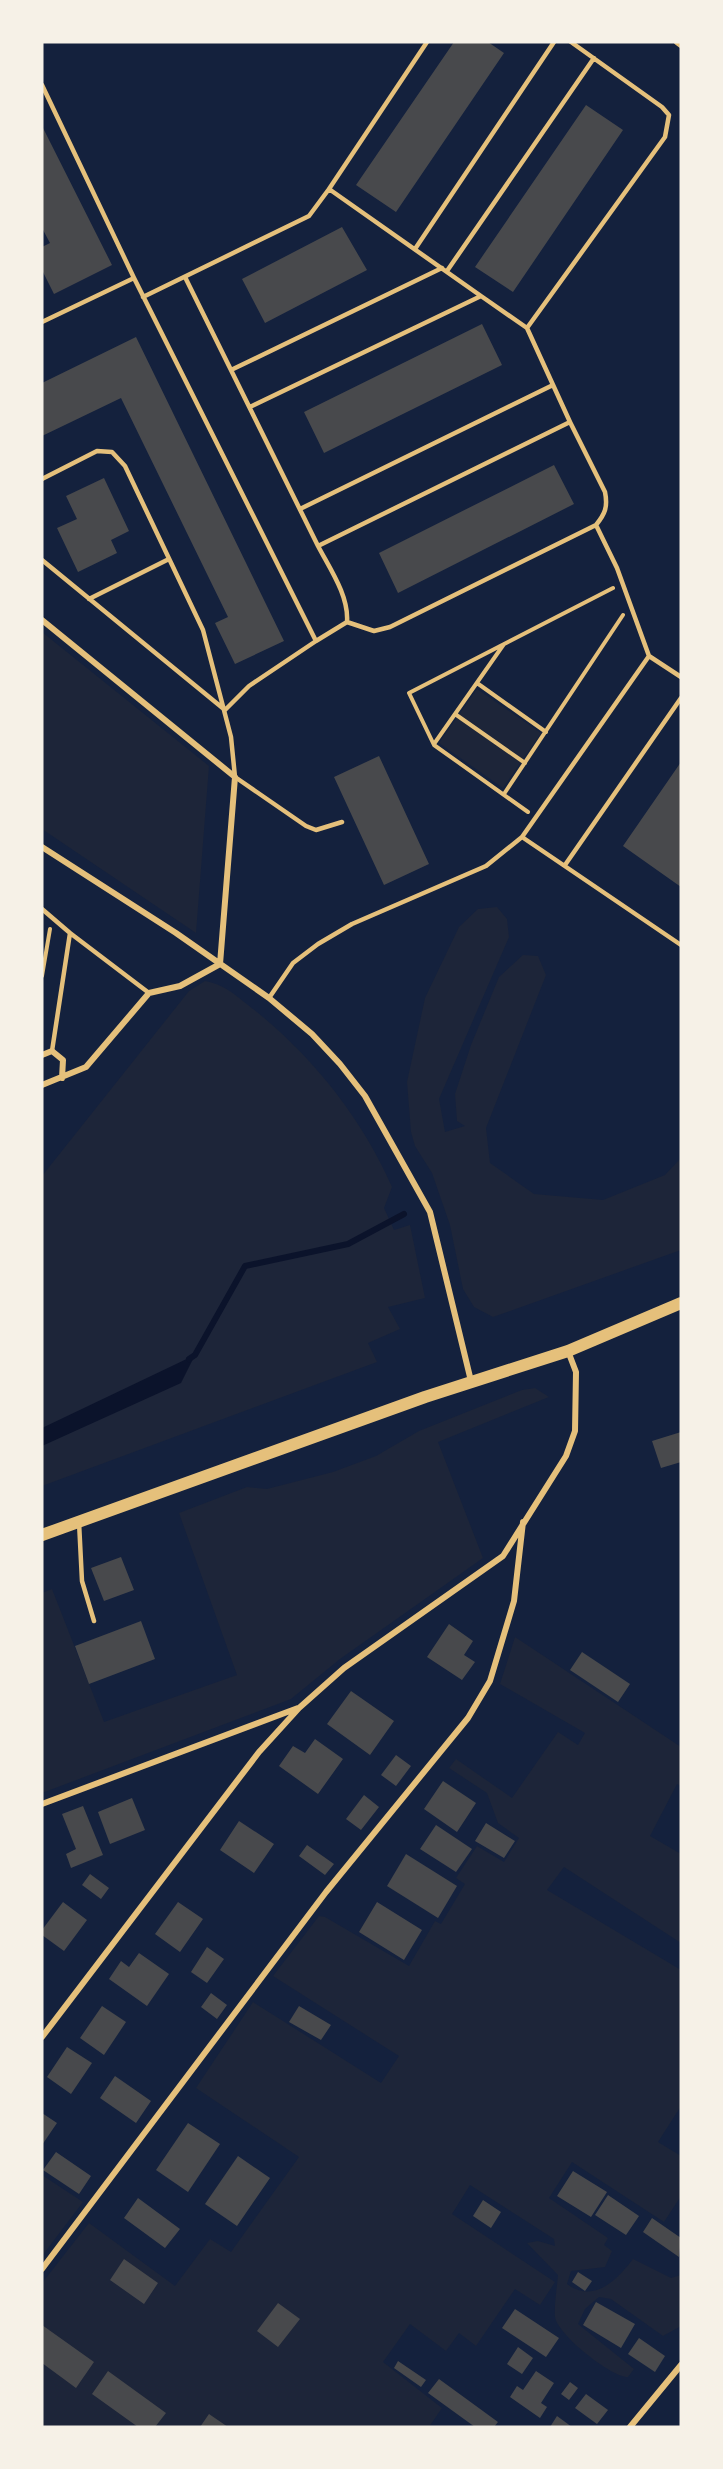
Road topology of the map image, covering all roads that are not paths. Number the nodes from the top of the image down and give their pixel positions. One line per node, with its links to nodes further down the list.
1 (427, 42): 8 (lane)
2 (554, 42): 9 (lane)
3 (571, 42): 6 (lane)
4 (677, 42): 5 (street)
5 (681, 45)
6 (594, 58): 10 (lane); 16 (lane)
7 (42, 85): 12 (lane)
8 (329, 189): 9 (lane); 11 (lane)
9 (415, 249): 10 (lane)
10 (444, 270): 13 (lane); 17 (lane)
11 (185, 277): 14 (lane); 17 (lane)
12 (134, 278): 14 (lane); 15 (lane)
13 (481, 296): 16 (lane); 19 (lane)
14 (143, 297): 30 (lane)
15 (43, 319)
16 (527, 328): 18 (lane)
17 (231, 370): 19 (lane)
18 (553, 385): 20 (lane); 22 (lane)
19 (250, 407): 22 (lane)
20 (570, 422): 23 (lane); 24 (lane)
21 (42, 479): 25 (lane)
22 (300, 509): 24 (lane)
23 (596, 525): 29 (lane); 31 (lane)
24 (318, 546): 29 (lane)
25 (169, 559): 27 (lane); 34 (lane)
26 (42, 560): 27 (lane)
27 (89, 599): 34 (lane)
28 (42, 620): 35 (street)
29 (347, 622): 30 (lane)
30 (316, 640): 34 (lane)
31 (650, 656): 32 (lane); 37 (lane)
32 (681, 677)
33 (681, 698): 39 (lane)
34 (225, 710): 35 (lane)
35 (235, 777): 36 (lane); 43 (street)
36 (342, 822)
37 (522, 837): 39 (lane); 45 (lane)
38 (42, 847): 43 (street)
39 (565, 865): 42 (lane)
40 (42, 909): 41 (lane)
41 (70, 933): 44 (lane); 46 (lane)
42 (681, 945)
43 (220, 964): 44 (street); 45 (street)
44 (148, 993): 48 (street)
45 (269, 998): 52 (street)
46 (52, 1051): 47 (street); 48 (street)
47 (42, 1055)
48 (62, 1078): 49 (street)
49 (42, 1085)
50 (681, 1303): 51 (main road)
51 (568, 1351): 52 (main road); 54 (street)
52 (471, 1381): 53 (main road)
53 (79, 1522): 55 (main road); 56 (lane)
54 (523, 1522): 57 (street); 60 (street)
55 (42, 1535)
56 (94, 1621)
57 (299, 1708): 58 (street); 59 (street)
58 (42, 1804)
59 (42, 2037)
60 (42, 2269)
61 (681, 2365): 62 (street)
62 (630, 2427)

